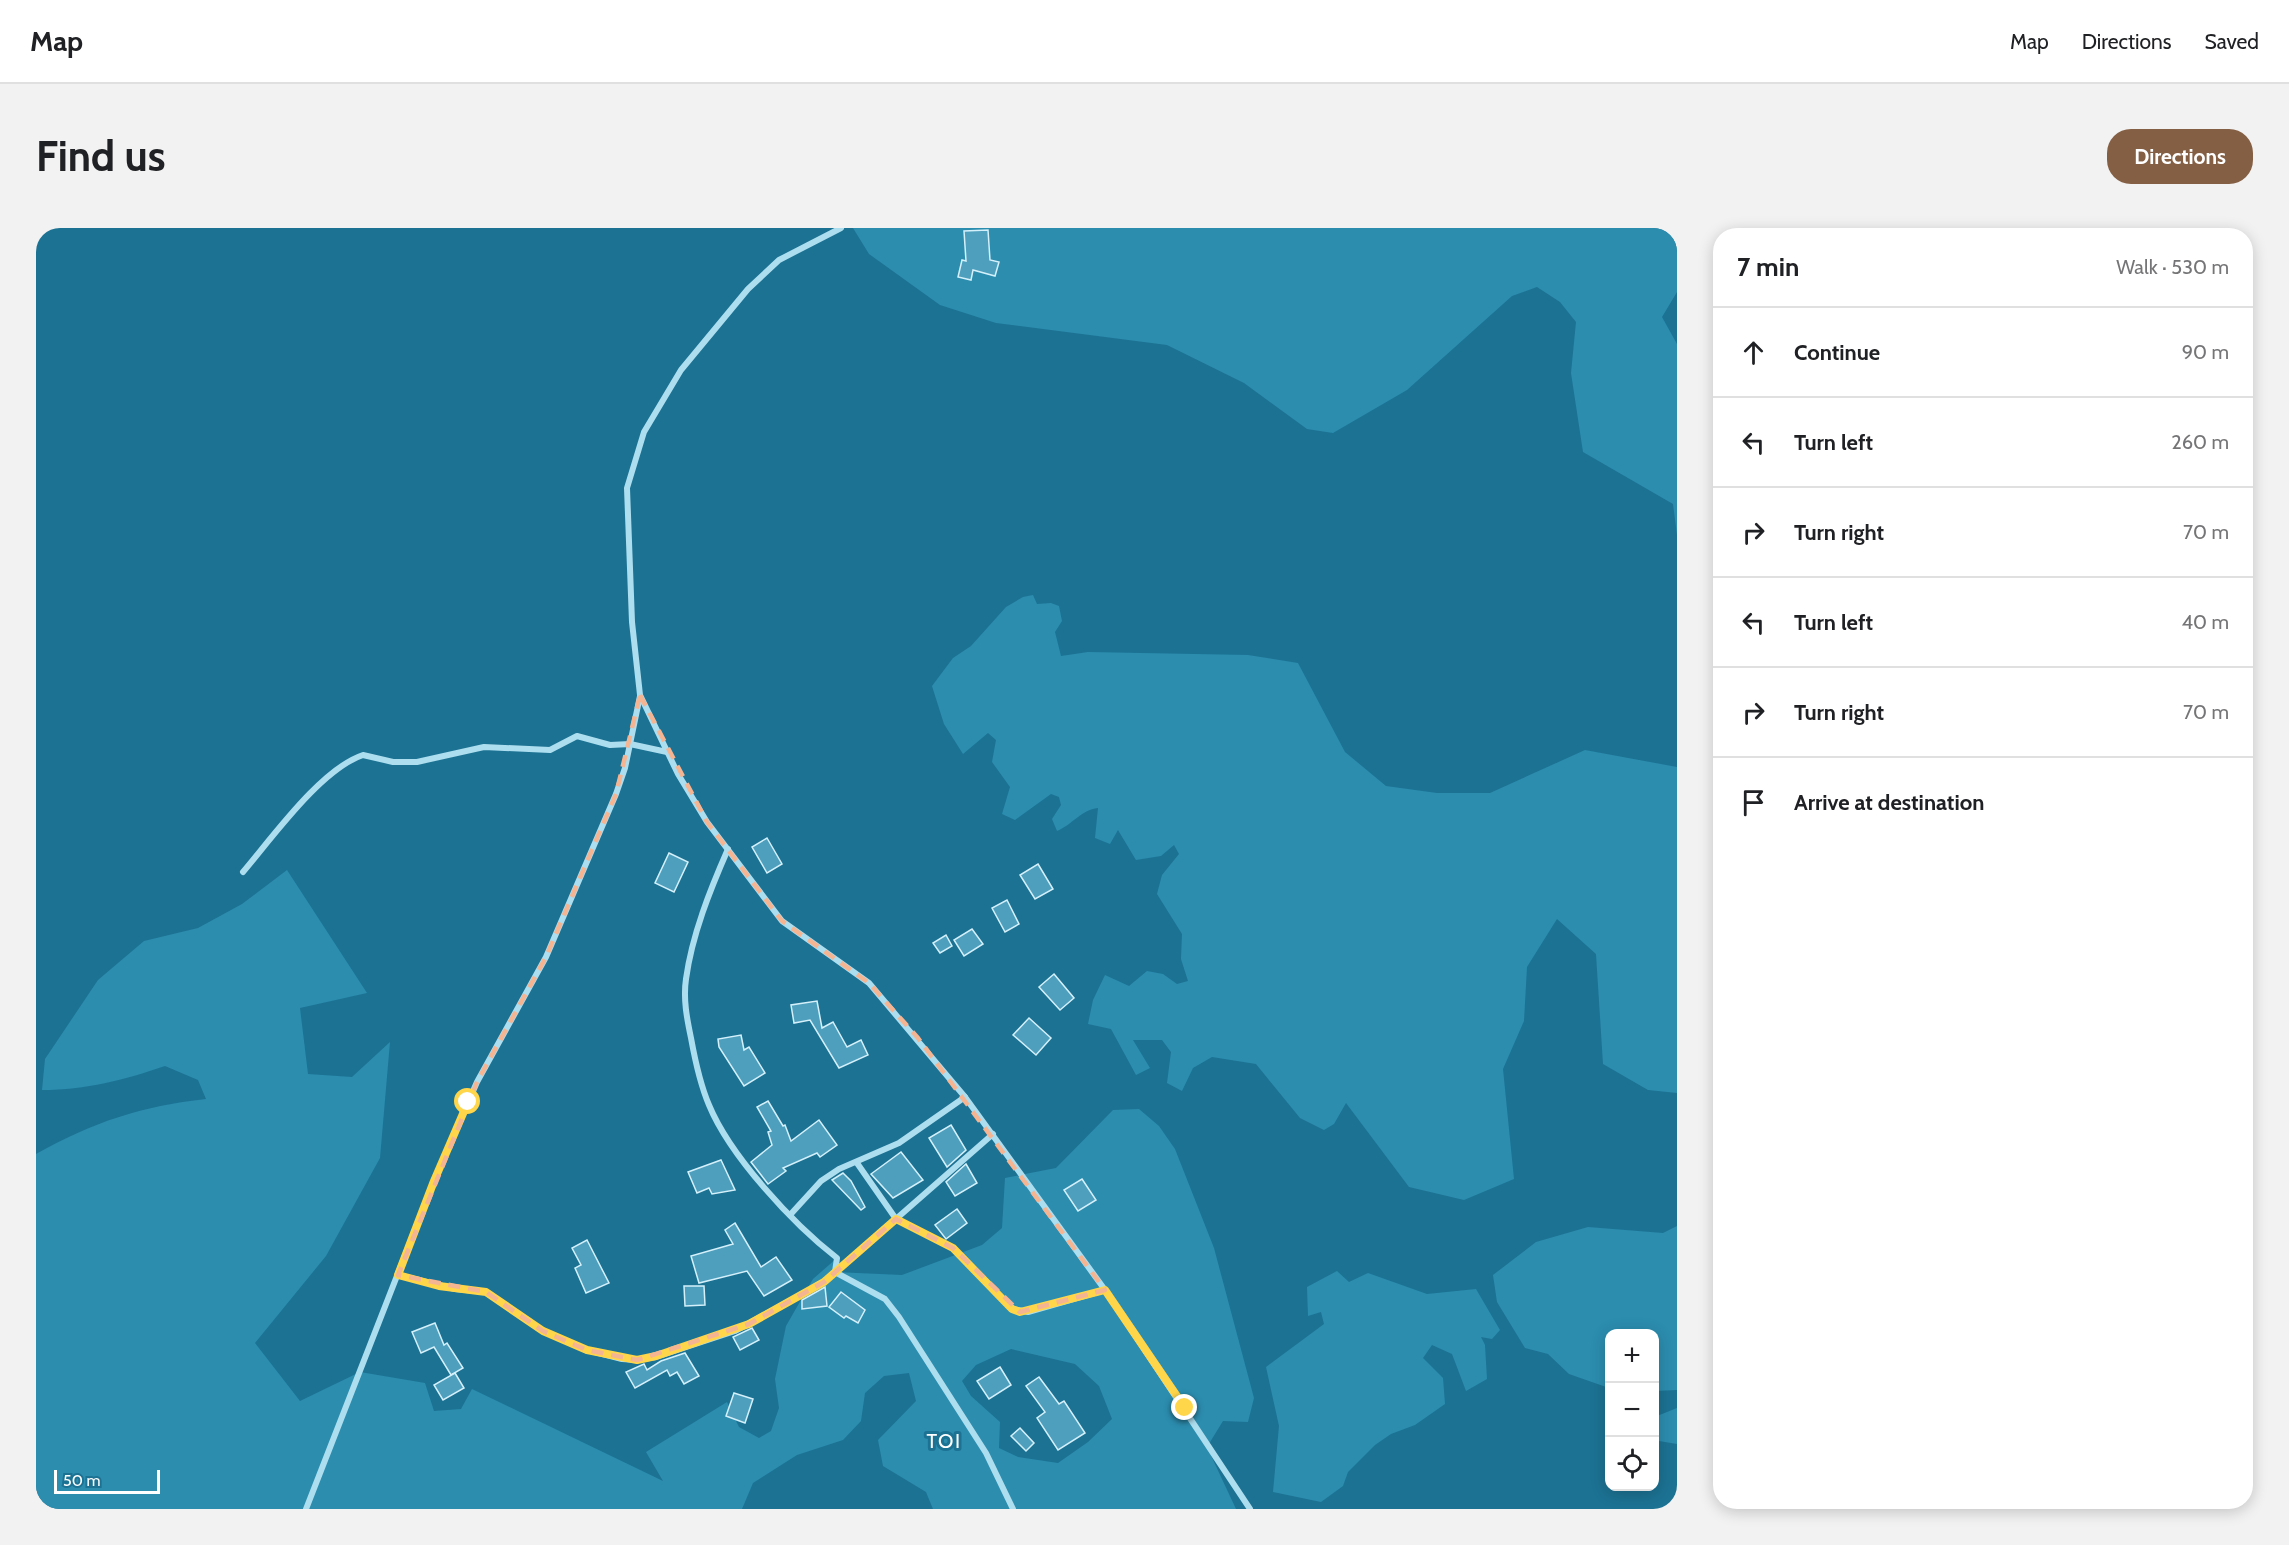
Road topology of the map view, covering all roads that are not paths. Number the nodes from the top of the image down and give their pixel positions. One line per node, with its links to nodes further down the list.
1 (841, 228): 2 (street)
2 (640, 695): 3 (street); 4 (street)
3 (630, 744): 4 (street); 6 (street); 13 (street)
4 (667, 752): 5 (street)
5 (728, 849): 7 (street); 10 (street)
6 (243, 872)
7 (965, 1097): 8 (street); 9 (street)
8 (993, 1134): 11 (street); 14 (street)
9 (857, 1163): 10 (street); 11 (street)
10 (790, 1215): 12 (street)
11 (896, 1219): 12 (street); 14 (street)
12 (835, 1272): 13 (street); 16 (street)
13 (398, 1275): 15 (street)
14 (1105, 1290): 17 (street)
15 (306, 1509)
16 (1013, 1509)
17 (1250, 1509)

